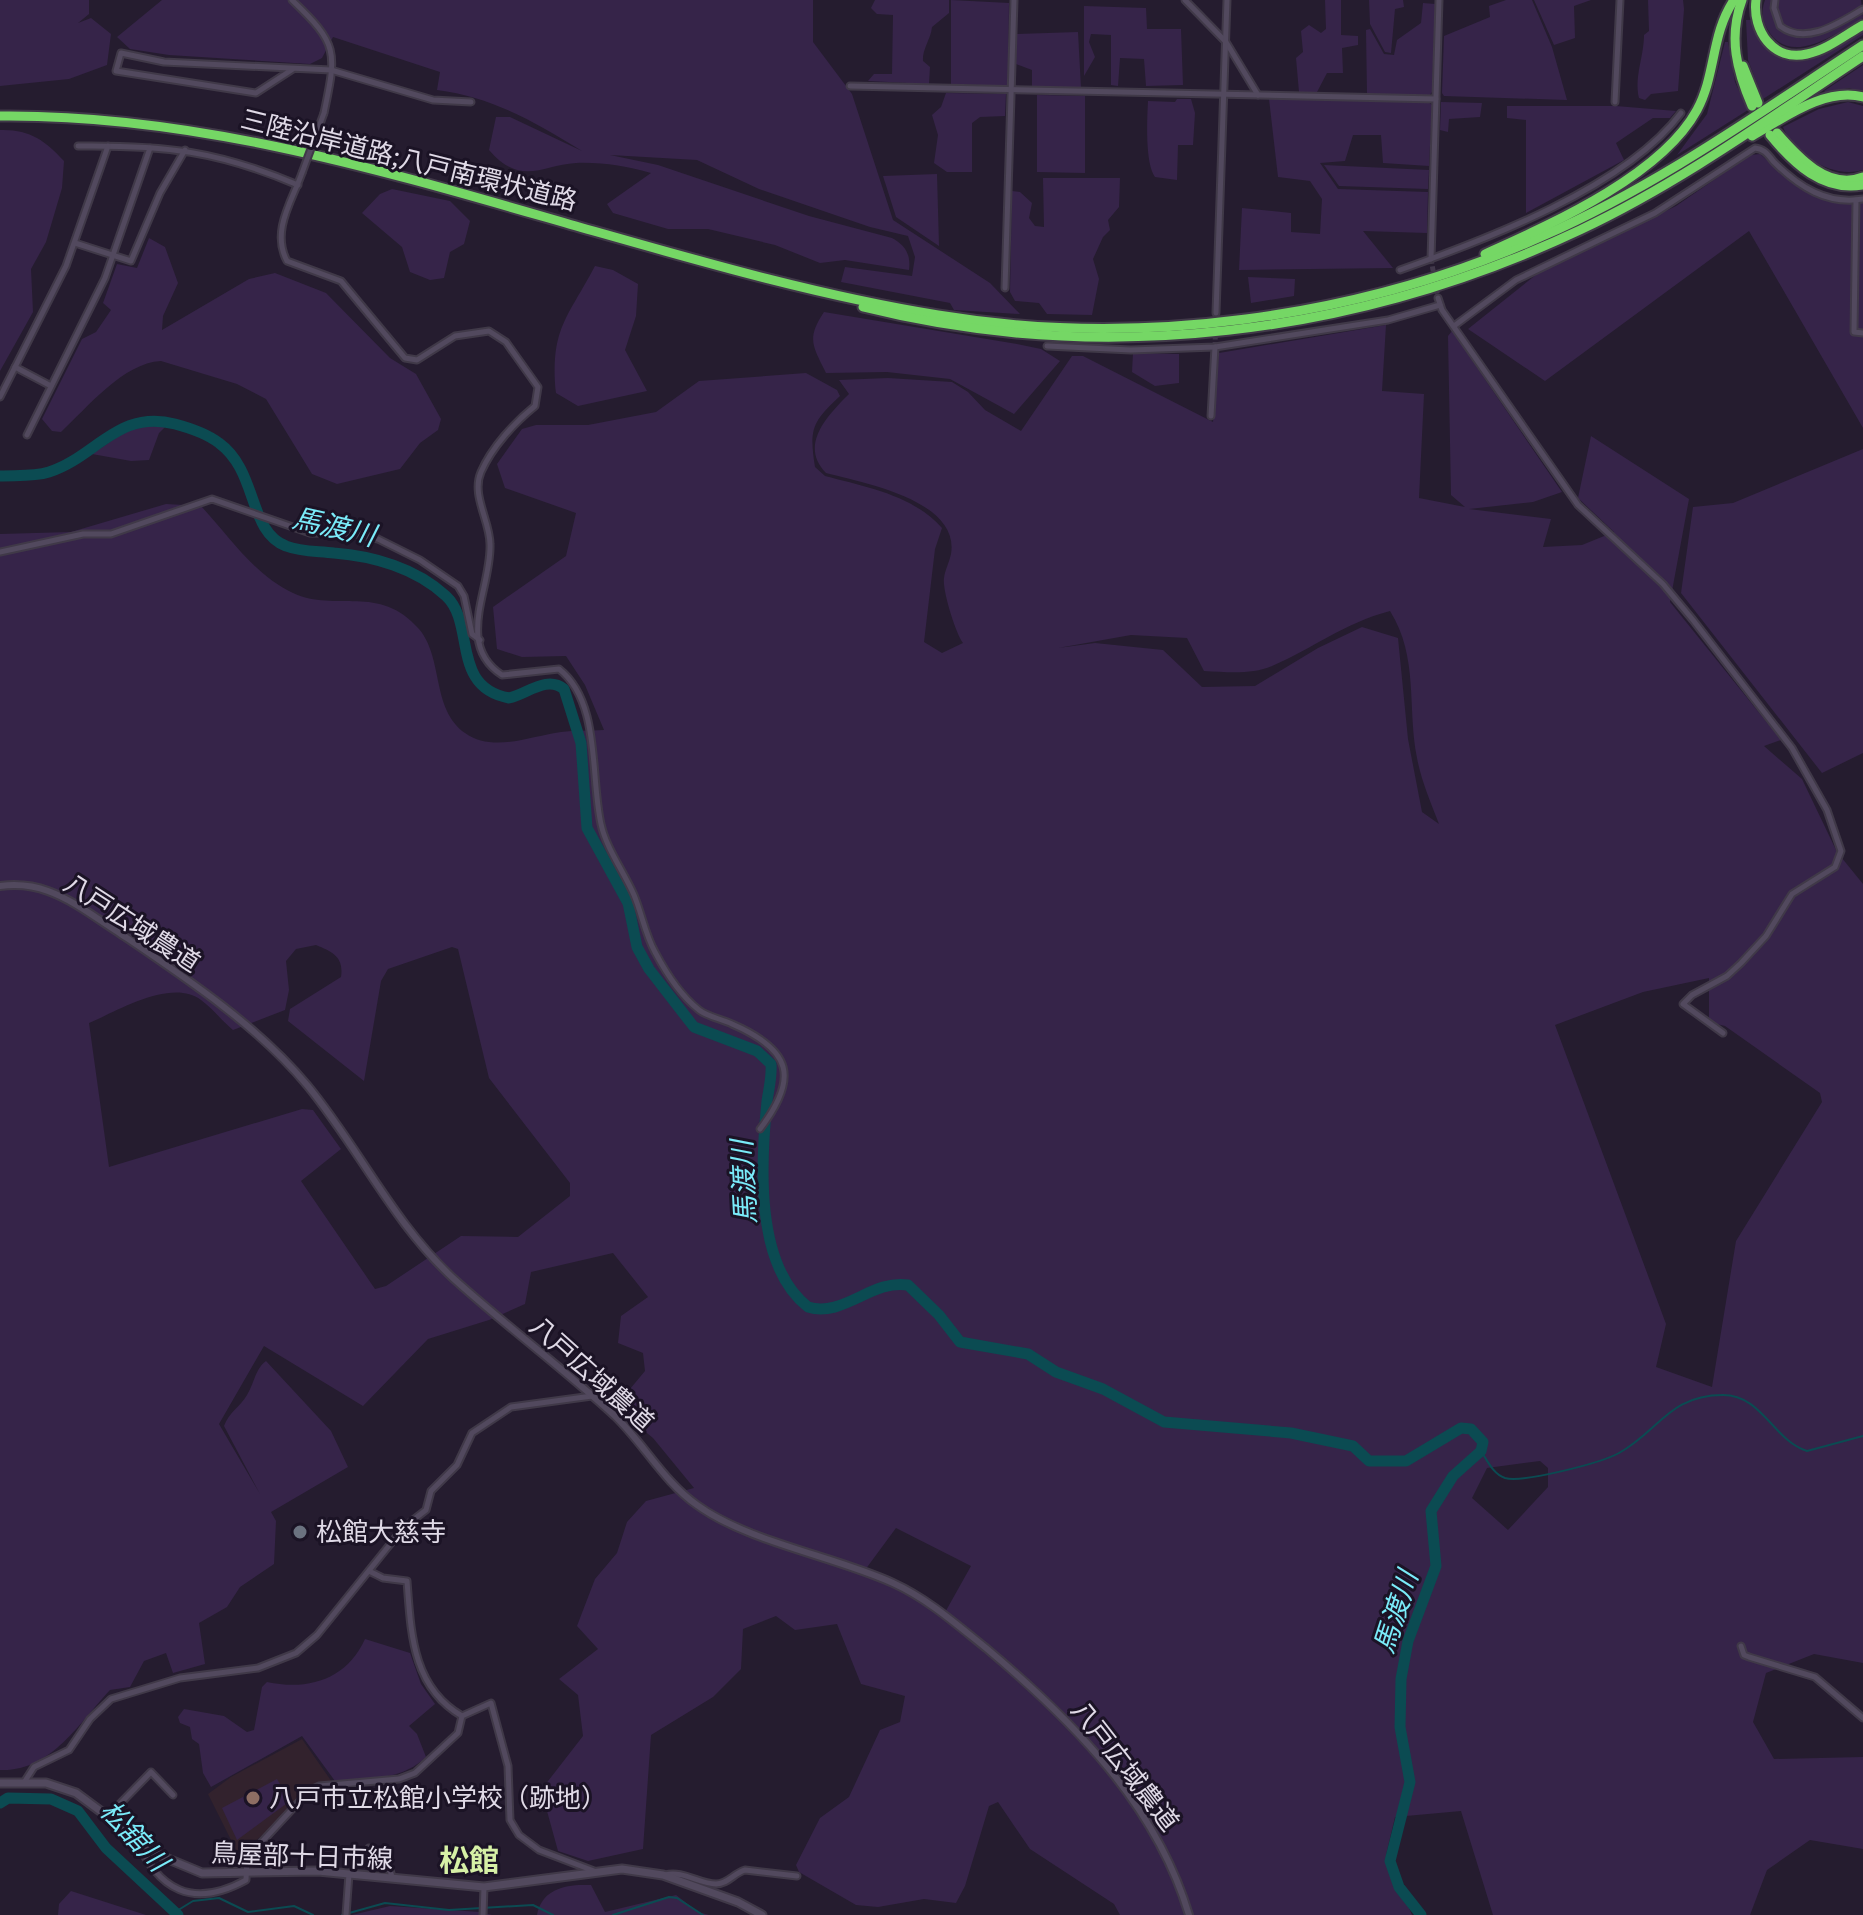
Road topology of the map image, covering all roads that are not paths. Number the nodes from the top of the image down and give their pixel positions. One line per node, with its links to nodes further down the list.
1 (292, 0): 17 (street)
2 (1014, 0): 19 (street)
3 (1185, 0): 13 (street)
4 (1227, 0): 13 (street)
5 (1439, 0): 23 (street)
6 (1620, 0): 25 (street)
7 (1734, 0): 42 (highway)
8 (1745, 0): 26 (highway)
9 (1756, 0): 12 (highway)
10 (1775, 0): 11 (street)
11 (1863, 9)
12 (1863, 25)
13 (1226, 42): 20 (street); 21 (street)
14 (1863, 45): 26 (highway)
15 (1863, 56): 26 (highway)
16 (293, 69): 16 (street); 17 (street)
17 (331, 70): 24 (street); 35 (street, bridge)
18 (850, 86): 19 (street)
19 (1011, 90): 20 (street); 44 (street)
20 (1223, 95): 21 (street); 45 (street)
21 (1259, 96): 23 (street)
22 (1863, 97): 34 (highway)
23 (1436, 99): 40 (street)
24 (471, 102)
25 (1615, 102)
26 (1756, 112): 34 (highway, 三陸沿岸道路;八戸南環状道路); 42 (highway, 三陸沿岸道路;八戸南環状道路)
27 (1681, 113): 40 (street)
28 (0, 116): 43 (highway, 三陸沿岸道路;八戸南環状道路)
29 (78, 146): 30 (street)
30 (108, 146): 31 (street); 38 (street)
31 (150, 148): 32 (street); 39 (street)
32 (185, 150): 35 (street); 39 (street)
33 (1863, 177): 36 (highway)
34 (1668, 182): 43 (highway, 三陸沿岸道路;八戸南環状道路)
35 (298, 185): 56 (street)
36 (1863, 185)
37 (1860, 200): 46 (street); 47 (street)
38 (75, 243): 39 (street); 50 (street)
39 (113, 255): 51 (street)
40 (1431, 259): 41 (street)
41 (1400, 270)
42 (1431, 278): 43 (highway, 三陸沿岸道路;八戸南環状道路)
43 (800, 288)
44 (1005, 288)
45 (1216, 313)
46 (1454, 326): 49 (street); 58 (street)
47 (1863, 333)
48 (1047, 346): 49 (street)
49 (1215, 347): 53 (street)
50 (15, 367): 51 (street); 52 (street)
51 (51, 386): 54 (street)
52 (0, 397)
53 (1211, 416)
54 (27, 435)
55 (0, 552): 56 (street)
56 (480, 640): 59 (street)
57 (0, 886): 60 (street, 八戸広域農道)
58 (1723, 1033)
59 (760, 1129)
60 (592, 1396): 61 (street); 81 (street, 八戸広域農道)
61 (369, 1571): 63 (street); 65 (street)
62 (1741, 1646): 64 (street)
63 (462, 1716): 71 (street); 72 (street)
64 (1863, 1718)
65 (25, 1781): 66 (main road, 鳥屋部十日市線); 68 (main road, 鳥屋部十日市線)
66 (0, 1783)
67 (173, 1795): 68 (street)
68 (109, 1815): 69 (main road, 鳥屋部十日市線)
69 (134, 1834): 72 (main road, 鳥屋部十日市線); 72 (street)
70 (369, 1848): 76 (street)
71 (594, 1871): 74 (main road, 鳥屋部十日市線); 77 (main road, 鳥屋部十日市線)
72 (247, 1872): 73 (main road, 鳥屋部十日市線)
73 (349, 1874): 76 (main road, 鳥屋部十日市線); 78 (street)
74 (663, 1875): 75 (street); 80 (main road, 鳥屋部十日市線)
75 (797, 1876)
76 (392, 1877): 77 (main road, 鳥屋部十日市線)
77 (484, 1887): 79 (street)
78 (346, 1915)
79 (483, 1915)
80 (762, 1915)
81 (1189, 1915)

